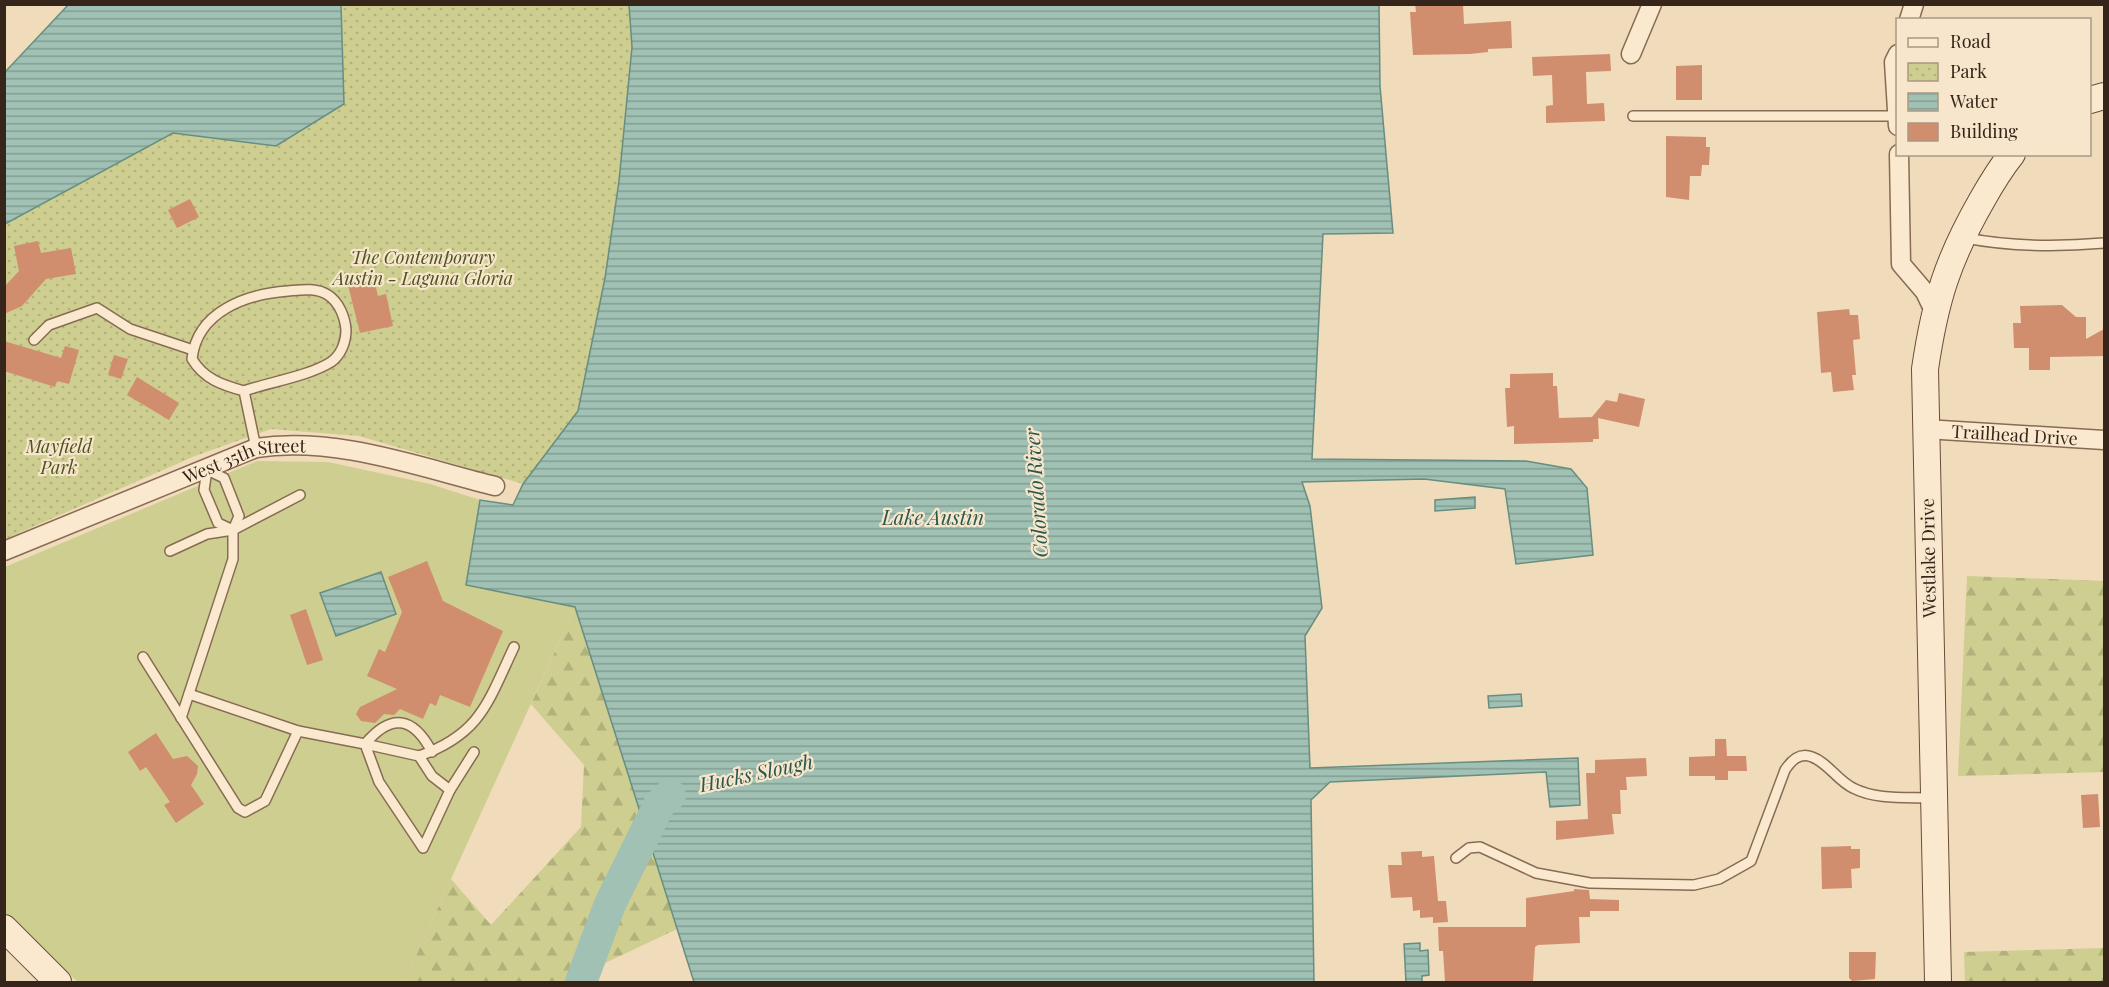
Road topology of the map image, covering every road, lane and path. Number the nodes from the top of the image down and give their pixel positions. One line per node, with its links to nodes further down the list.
1 (1652, 4): 2 (street)
2 (1631, 54)
3 (1896, 58): 4 (street)
4 (1896, 98)
5 (1633, 116): 6 (lane)
6 (1896, 116)
7 (1899, 156): 11 (street)
8 (2010, 156): 9 (street, Westlake Drive)
9 (1961, 237): 10 (lane); 11 (street, Westlake Drive)
10 (2104, 243)
11 (1934, 311): 15 (street, Westlake Drive)
12 (34, 340): 13 (lane)
13 (193, 350): 14 (lane); 14 (lane)
14 (244, 391): 17 (lane)
15 (1925, 429): 16 (street, Trailhead Drive); 34 (street, Westlake Drive)
16 (2104, 440)
17 (256, 448): 18 (street, West 35th Street); 19 (street, West 35th Street)
18 (207, 470): 21 (lane); 21 (lane); 22 (street, West 35th Street)
19 (495, 486)
20 (300, 495): 21 (lane)
21 (233, 530): 23 (lane); 26 (lane)
22 (4, 551)
23 (171, 551)
24 (514, 647): 30 (lane)
25 (142, 657): 27 (lane)
26 (189, 694): 27 (lane); 28 (lane)
27 (181, 718): 28 (lane)
28 (298, 731): 29 (lane)
29 (365, 744): 30 (lane); 32 (lane); 33 (lane)
30 (432, 752): 32 (lane)
31 (474, 752): 33 (lane)
32 (419, 756): 33 (lane)
33 (450, 790)
34 (1934, 798): 35 (lane); 38 (street, Westlake Drive)
35 (1456, 858)
36 (4, 928): 37 (street)
37 (57, 982)
38 (1938, 982)

